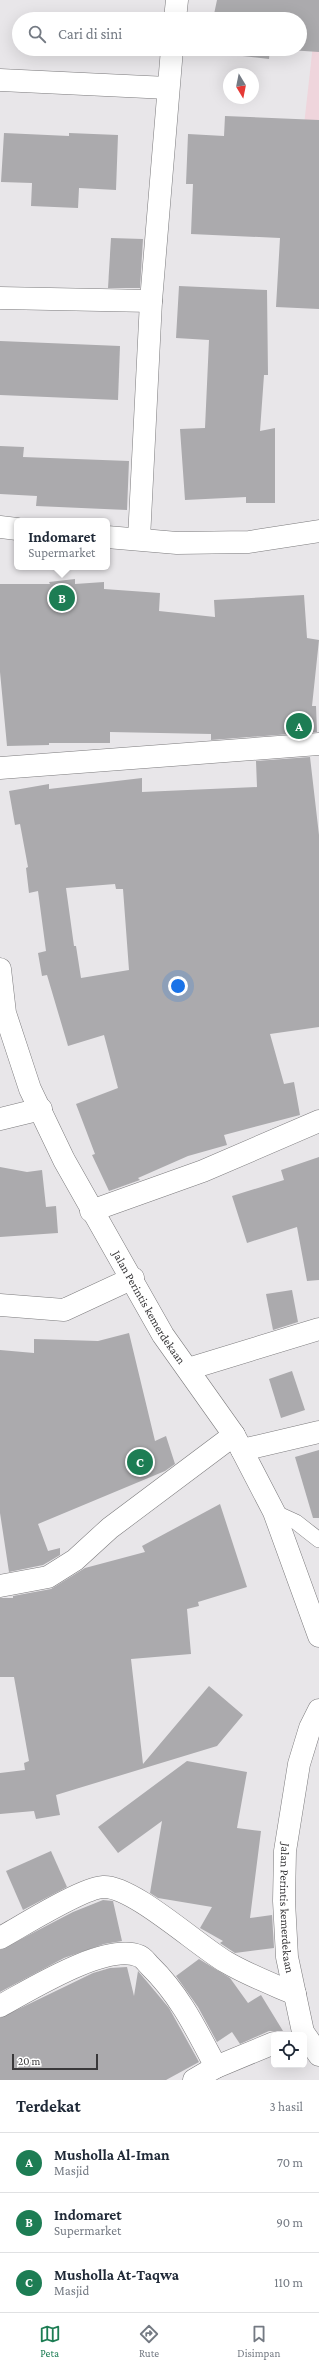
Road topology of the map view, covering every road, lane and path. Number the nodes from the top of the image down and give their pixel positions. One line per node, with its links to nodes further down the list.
1 (178, 0): 2 (street)
2 (176, 12)
3 (171, 56): 5 (street)
4 (0, 80): 5 (street)
5 (168, 88): 7 (street)
6 (0, 298): 7 (street)
7 (151, 301): 12 (street)
8 (0, 527): 9 (street)
9 (14, 529)
10 (319, 530): 12 (street)
11 (110, 537): 12 (street)
12 (139, 540)
13 (319, 744): 14 (street)
14 (0, 768)
15 (0, 969): 16 (street, Jalan Perintis kemerdekaan)
16 (41, 1109): 17 (street); 19 (street, Jalan Perintis kemerdekaan)
17 (0, 1119)
18 (319, 1121): 19 (street)
19 (91, 1211): 20 (street, Jalan Perintis kemerdekaan)
20 (133, 1278): 21 (street); 23 (street, Jalan Perintis kemerdekaan)
21 (0, 1305)
22 (319, 1329): 23 (street)
23 (188, 1369): 25 (street, Jalan Perintis kemerdekaan)
24 (319, 1432): 25 (street)
25 (238, 1442): 26 (street, Jalan Perintis kemerdekaan); 28 (street)
26 (274, 1512): 27 (lane); 29 (street, Jalan Perintis kemerdekaan)
27 (319, 1540)
28 (0, 1586)
29 (319, 1636)
30 (319, 1710): 32 (street, Jalan Perintis kemerdekaan)
31 (0, 1938): 32 (street)
32 (295, 1994): 34 (street, Jalan Perintis kemerdekaan)
33 (0, 2006): 38 (street)
34 (299, 2032)
35 (307, 2042): 37 (street, Jalan Perintis kemerdekaan)
36 (271, 2045): 38 (street)
37 (319, 2055)
38 (216, 2067): 39 (street)
39 (194, 2080)

